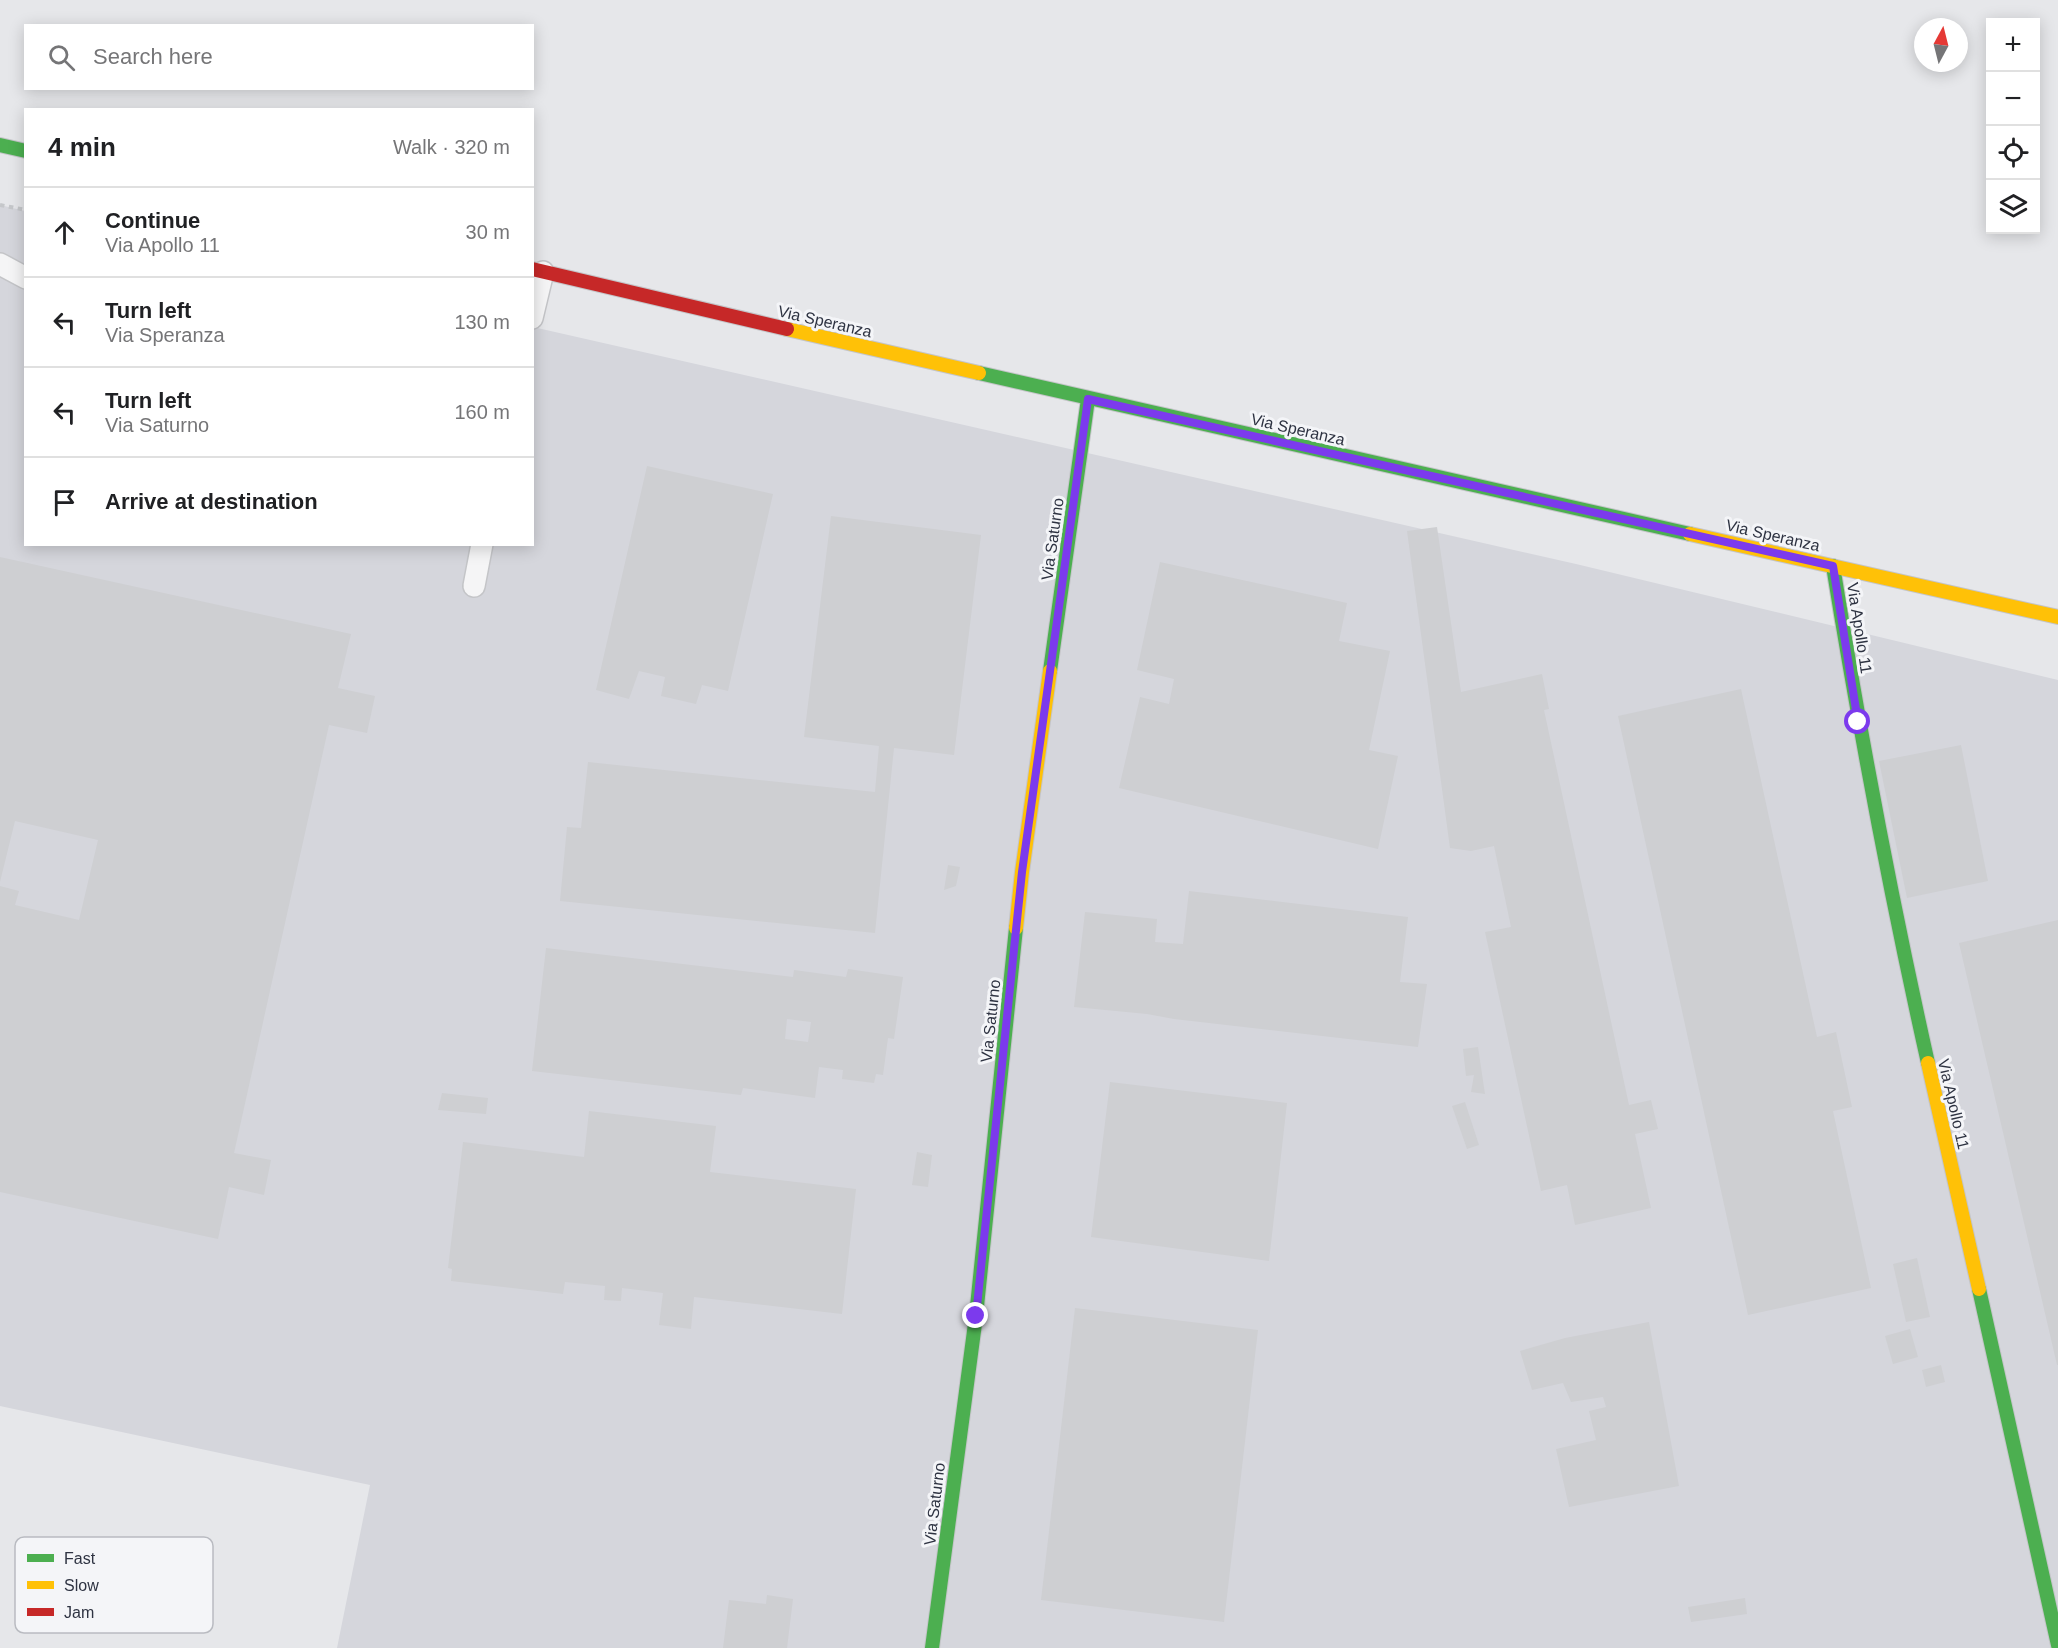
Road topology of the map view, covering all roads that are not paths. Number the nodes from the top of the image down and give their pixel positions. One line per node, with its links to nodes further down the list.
1 (0, 145): 2 (street)
2 (24, 151)
3 (0, 264): 5 (lane)
4 (538, 271): 6 (lane); 7 (street, Via Speranza)
5 (24, 277)
6 (534, 302)
7 (1088, 399): 9 (street, Via Speranza); 13 (street, Via Saturno)
8 (482, 546): 10 (lane)
9 (1833, 566): 11 (street, Via Speranza); 12 (street, Via Apollo 11)
10 (474, 586)
11 (2058, 617)
12 (2058, 1646)
13 (932, 1648)

